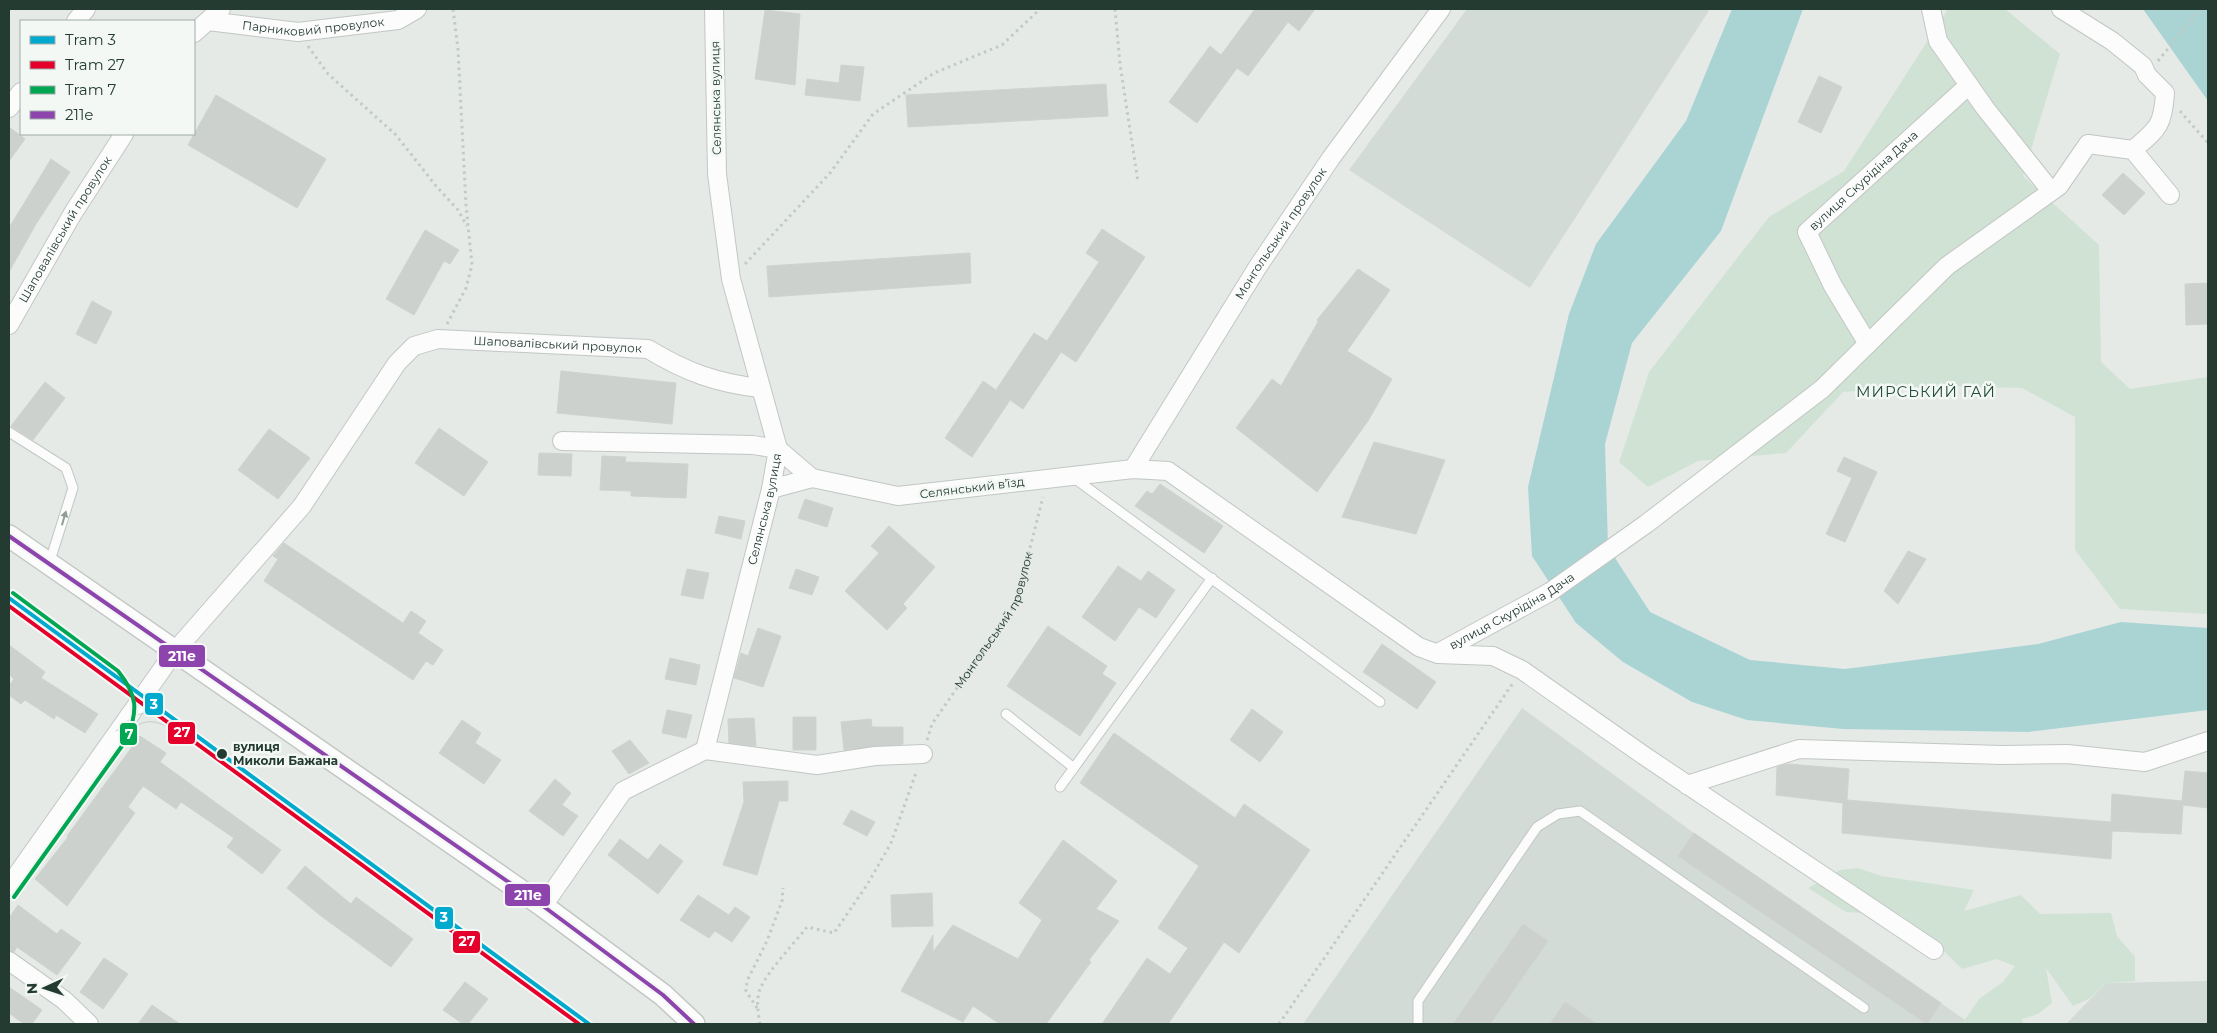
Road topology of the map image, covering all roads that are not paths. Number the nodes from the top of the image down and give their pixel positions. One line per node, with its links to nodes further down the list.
1 (86, 9): 8 (street)
2 (221, 9): 9 (street)
3 (417, 9): 9 (street, Парниковий провулок)
4 (714, 9): 20 (street, Селянська вулиця)
5 (1441, 9): 24 (street, Монгольський провулок)
6 (1931, 9): 11 (street)
7 (2061, 9): 15 (street)
8 (77, 20)
9 (208, 21): 10 (street)
10 (195, 32)
11 (1969, 85): 16 (street); 19 (street, вулиця Скурідіна Дача)
12 (20, 93): 13 (street)
13 (9, 108)
14 (123, 135): 18 (street, Шаповалівський провулок)
15 (2133, 150): 16 (street, вулиця Скурідіна Дача); 17 (street)
16 (2051, 191): 19 (street, вулиця Скурідіна Дача)
17 (2170, 195)
18 (9, 325)
19 (1868, 344): 32 (street, вулиця Скурідіна Дача)
20 (760, 388): 23 (street, Селянська вулиця); 31 (street, Шаповалівський провулок)
21 (9, 432): 29 (lane, one-way to 21)
22 (562, 441): 23 (street)
23 (778, 449): 26 (street, Селянський вʼїзд); 27 (street, Селянська вулиця)
24 (1133, 469): 25 (street, Селянський вʼїзд); 32 (street, вулиця Скурідіна Дача)
25 (1072, 476): 26 (street, Селянський вʼїзд); 30 (lane)
26 (812, 478): 27 (street, Селянський вʼїзд)
27 (771, 489): 36 (street, Селянська вулиця)
28 (9, 536): 29 (street)
29 (49, 564): 31 (street)
30 (1212, 578): 33 (lane); 38 (lane)
31 (175, 651): 41 (street); 42 (street)
32 (1438, 654): 39 (street)
33 (1380, 702)
34 (1006, 714): 38 (lane)
35 (2208, 741): 39 (street)
36 (705, 750): 37 (street); 42 (street)
37 (923, 754)
38 (1074, 768): 40 (lane)
39 (1687, 785): 43 (street)
40 (1060, 787)
41 (12, 874)
42 (543, 906): 47 (street)
43 (1934, 950)
44 (9, 961): 46 (street)
45 (1864, 1008): 48 (lane)
46 (89, 1024)
47 (694, 1024)
48 (1418, 1024)

